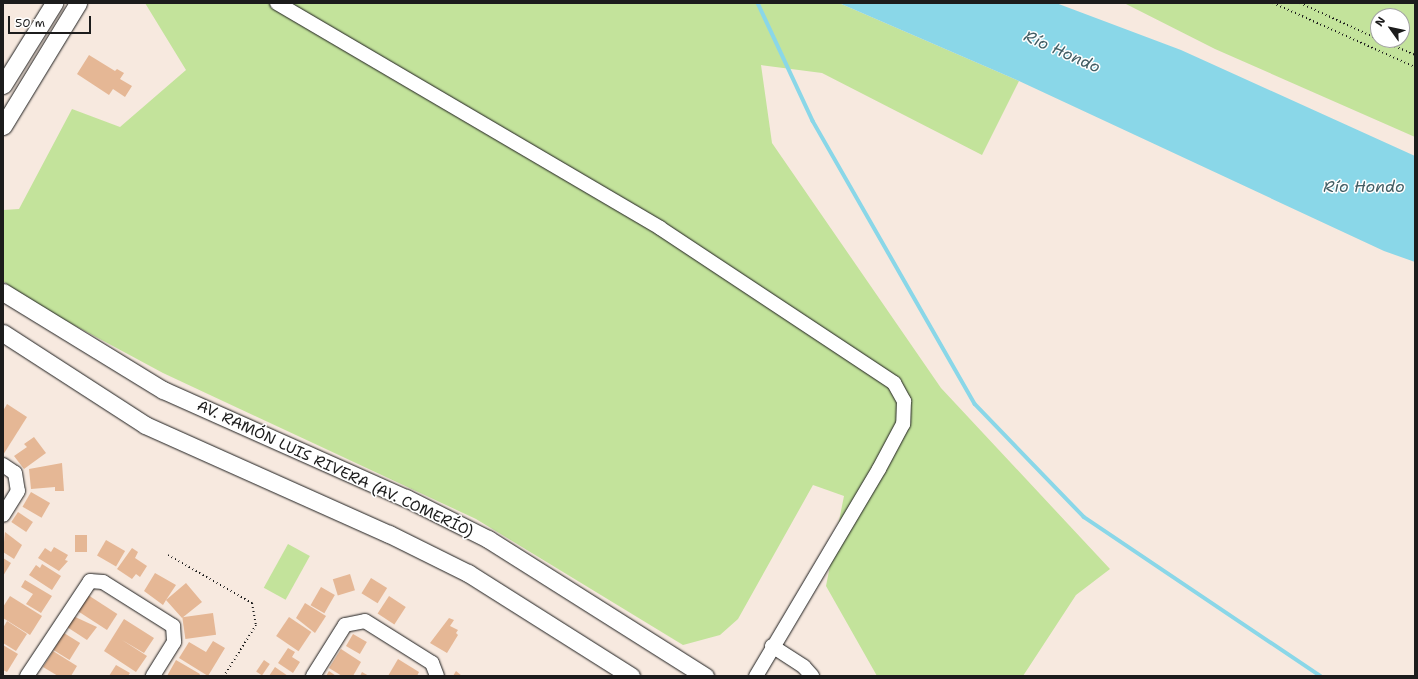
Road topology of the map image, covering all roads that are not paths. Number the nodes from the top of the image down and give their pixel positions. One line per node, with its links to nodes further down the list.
1 (54, 3): 4 (main road)
2 (78, 3): 5 (main road)
3 (277, 3): 10 (street)
4 (3, 85)
5 (3, 126)
6 (3, 292): 16 (main road, AV. RAMÓN LUIS RIVERA (AV. COMERÍO))
7 (3, 333): 15 (main road)
8 (3, 465): 9 (street)
9 (3, 515)
10 (772, 646): 17 (street); 18 (street)
11 (27, 676): 12 (street)
12 (154, 676)
13 (313, 676): 14 (street)
14 (437, 676)
15 (631, 676)
16 (705, 676)
17 (756, 676)
18 (812, 676)

